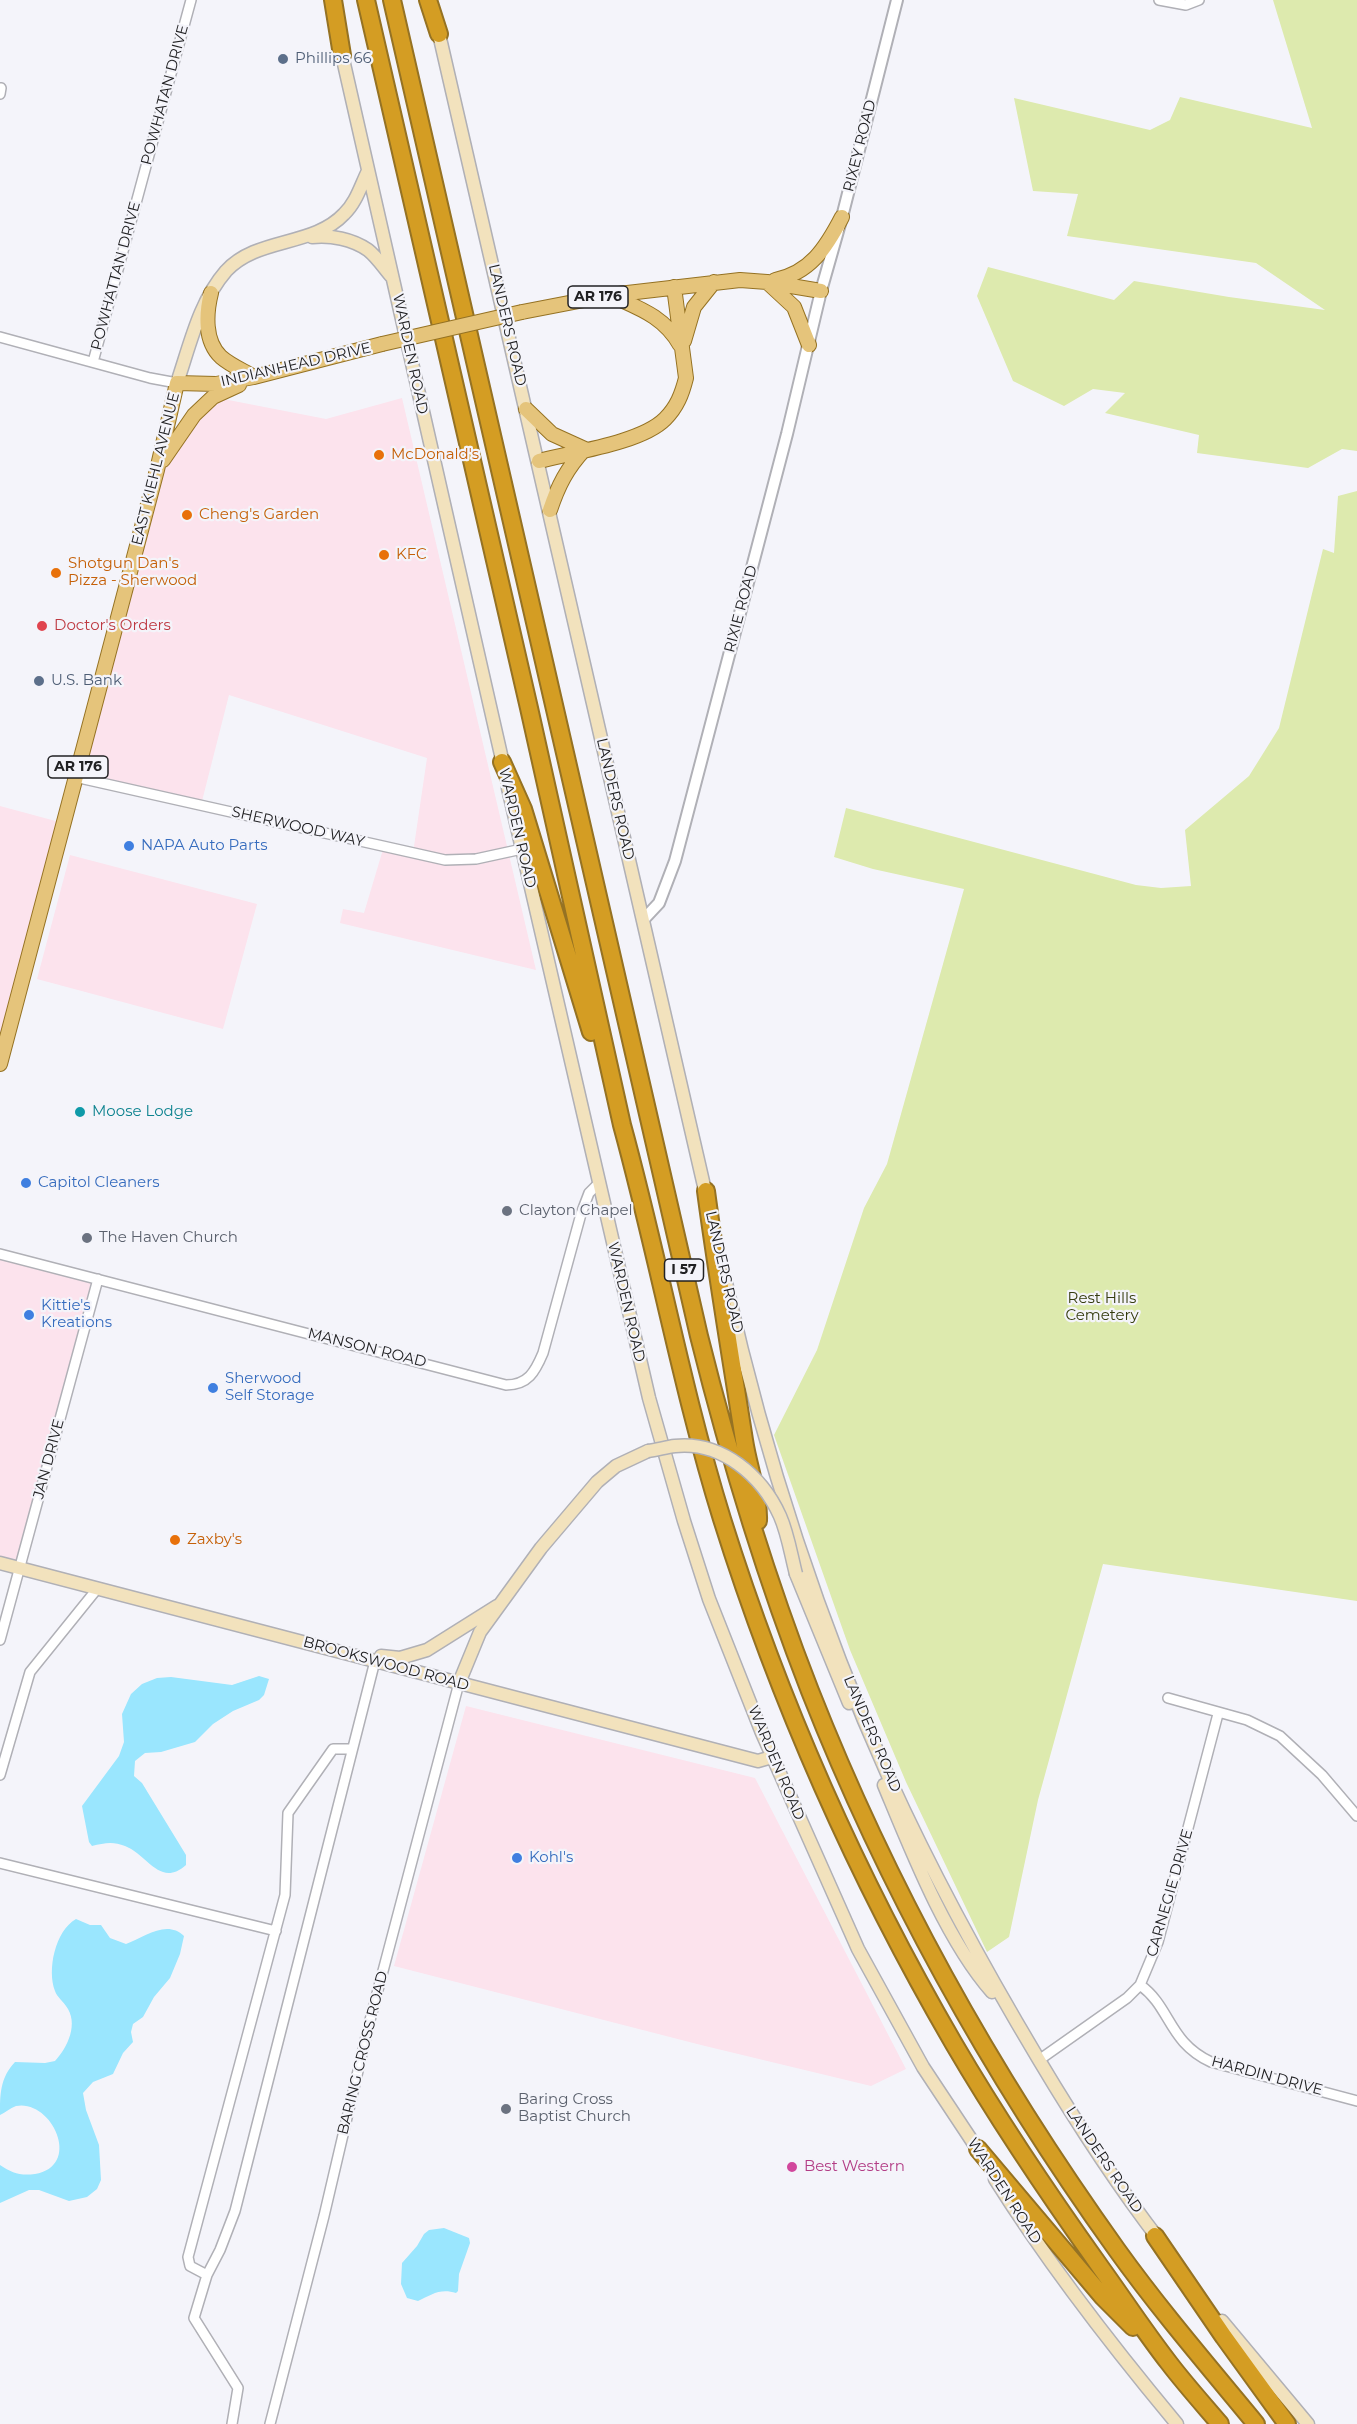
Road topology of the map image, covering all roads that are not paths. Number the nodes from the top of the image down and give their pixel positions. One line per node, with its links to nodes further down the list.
1 (191, 0): 12 (street, POWHATAN DRIVE)
2 (331, 0): 10 (highway)
3 (366, 0): 38 (highway, I 57)
4 (392, 0): 43 (highway, I 57)
5 (430, 0): 9 (highway)
6 (897, 0): 13 (street, RIXEY ROAD)
7 (1158, 0): 8 (street)
8 (1199, 0)
9 (440, 34): 28 (main road, LANDERS ROAD)
10 (342, 55): 11 (main road, WARDEN ROAD)
11 (368, 171): 14 (main road, EAST KIEHL AVENUE); 15 (main road, WARDEN ROAD)
12 (139, 190): 25 (street, POWHATTAN DRIVE)
13 (842, 217): 17 (main road); 19 (street, RIXEY ROAD)
14 (299, 238): 15 (main road, EAST KIEHL AVENUE); 20 (main road, EAST KIEHL AVENUE)
15 (393, 278): 33 (main road, WARDEN ROAD)
16 (714, 282): 17 (main road); 18 (main road); 24 (main road)
17 (767, 282): 19 (main road); 23 (main road)
18 (675, 287): 21 (main road, AR 176); 24 (main road)
19 (821, 291): 23 (street, RIXIE ROAD)
20 (211, 293): 26 (main road); 27 (main road, EAST KIEHL AVENUE)
21 (610, 295): 24 (main road); 26 (main road, INDIANHEAD DRIVE / AR 176, bridge)
22 (0, 337): 25 (street, INDIANHEAD DRIVE)
23 (809, 345): 36 (street, RIXIE ROAD)
24 (683, 349): 29 (main road)
25 (93, 362): 27 (street, INDIANHEAD DRIVE)
26 (254, 377): 27 (main road, INDIANHEAD DRIVE / AR 176); 31 (main road)
27 (177, 383): 31 (main road, EAST KIEHL AVENUE / AR 176)
28 (526, 409): 29 (main road); 30 (main road, LANDERS ROAD)
29 (585, 449): 30 (main road); 32 (main road)
30 (539, 461): 32 (main road, LANDERS ROAD)
31 (157, 470): 34 (main road, EAST KIEHL AVENUE / AR 176)
32 (550, 510): 36 (main road, LANDERS ROAD)
33 (502, 762): 35 (main road, WARDEN ROAD); 38 (highway)
34 (75, 777): 35 (street, SHERWOOD WAY); 37 (main road, EAST KIEHL AVENUE / AR 176)
35 (522, 849): 39 (main road, WARDEN ROAD)
36 (644, 920): 40 (main road, LANDERS ROAD)
37 (0, 1064)
38 (622, 1125): 67 (highway, I 57)
39 (599, 1183): 42 (street, MANSON ROAD); 55 (main road, WARDEN ROAD)
40 (706, 1191): 43 (highway); 61 (main road, LANDERS ROAD)
41 (0, 1254): 42 (street, MANSON ROAD)
42 (98, 1279): 45 (street, JAN DRIVE)
43 (758, 1543): 72 (highway, I 57)
44 (0, 1563): 45 (main road, BROOKSWOOD ROAD)
45 (20, 1568): 46 (main road, BROOKSWOOD ROAD); 48 (street, JAN DRIVE)
46 (97, 1589): 49 (main road, BROOKSWOOD ROAD); 56 (street)
47 (499, 1605): 49 (main road); 51 (main road); 61 (main road, bridge)
48 (0, 1640)
49 (353, 1655): 50 (main road, BROOKSWOOD ROAD)
50 (375, 1661): 51 (main road, BROOKSWOOD ROAD); 54 (street)
51 (459, 1683): 55 (main road, BROOKSWOOD ROAD); 69 (street, BARING CROSS ROAD)
52 (1168, 1698): 53 (street)
53 (1218, 1714): 57 (street); 60 (street, CARNEGIE DRIVE)
54 (352, 1749): 59 (street); 66 (street)
55 (772, 1757): 64 (main road, WARDEN ROAD)
56 (0, 1775)
57 (1357, 1816)
58 (0, 1863): 59 (street)
59 (276, 1932): 66 (street)
60 (1140, 1984): 62 (street, CARNEGIE DRIVE); 63 (street, HARDIN DRIVE)
61 (1009, 2011): 62 (main road, LANDERS ROAD)
62 (1039, 2060): 65 (main road, LANDERS ROAD)
63 (1357, 2101)
64 (978, 2149): 67 (highway); 70 (main road, WARDEN ROAD)
65 (1155, 2236): 73 (highway); 74 (main road, LANDERS ROAD)
66 (207, 2275): 68 (street)
67 (1169, 2363): 71 (highway, I 57)
68 (231, 2424)
69 (270, 2424)
70 (1178, 2424)
71 (1220, 2424)
72 (1256, 2424)
73 (1287, 2424)
74 (1308, 2424)

